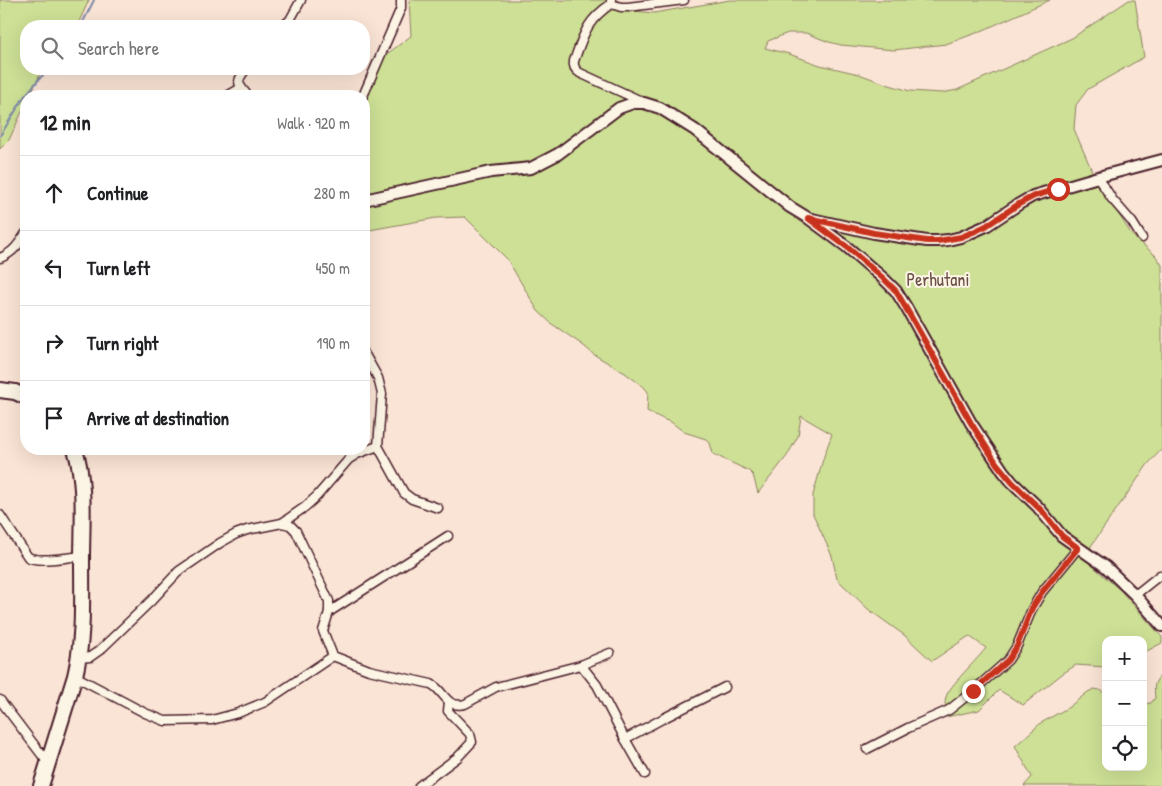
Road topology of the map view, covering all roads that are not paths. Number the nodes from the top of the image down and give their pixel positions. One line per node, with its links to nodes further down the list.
1 (301, 0): 5 (street)
2 (402, 0): 9 (street)
3 (684, 0): 4 (street)
4 (611, 2): 10 (street)
5 (290, 20)
6 (241, 75): 7 (street)
7 (242, 88): 8 (street)
8 (238, 90)
9 (366, 90)
10 (644, 103): 13 (street); 14 (street)
11 (1162, 160): 12 (street)
12 (1098, 177): 14 (street); 15 (street)
13 (370, 199)
14 (808, 218): 29 (street)
15 (1142, 238)
16 (20, 242): 17 (street)
17 (0, 258)
18 (370, 364): 21 (street)
19 (0, 390): 20 (highway)
20 (20, 394)
21 (378, 446): 22 (street); 25 (street)
22 (370, 449)
23 (76, 455): 30 (highway)
24 (355, 455): 27 (street)
25 (438, 508)
26 (0, 515): 30 (street)
27 (282, 523): 33 (street); 37 (street)
28 (448, 536): 33 (street)
29 (1078, 548): 32 (street); 44 (street)
30 (82, 556): 37 (highway)
31 (1160, 574): 32 (street)
32 (1134, 595): 34 (street)
33 (329, 612): 36 (street)
34 (1162, 626)
35 (610, 653): 38 (street)
36 (333, 656): 39 (street); 42 (street)
37 (79, 658): 39 (highway)
38 (581, 665): 42 (street); 43 (street)
39 (75, 676): 45 (highway)
40 (725, 686): 43 (street)
41 (0, 700): 45 (street)
42 (449, 702): 48 (street)
43 (625, 739): 46 (street)
44 (867, 748)
45 (48, 763): 47 (highway)
46 (645, 774)
47 (41, 786)
48 (419, 786)

